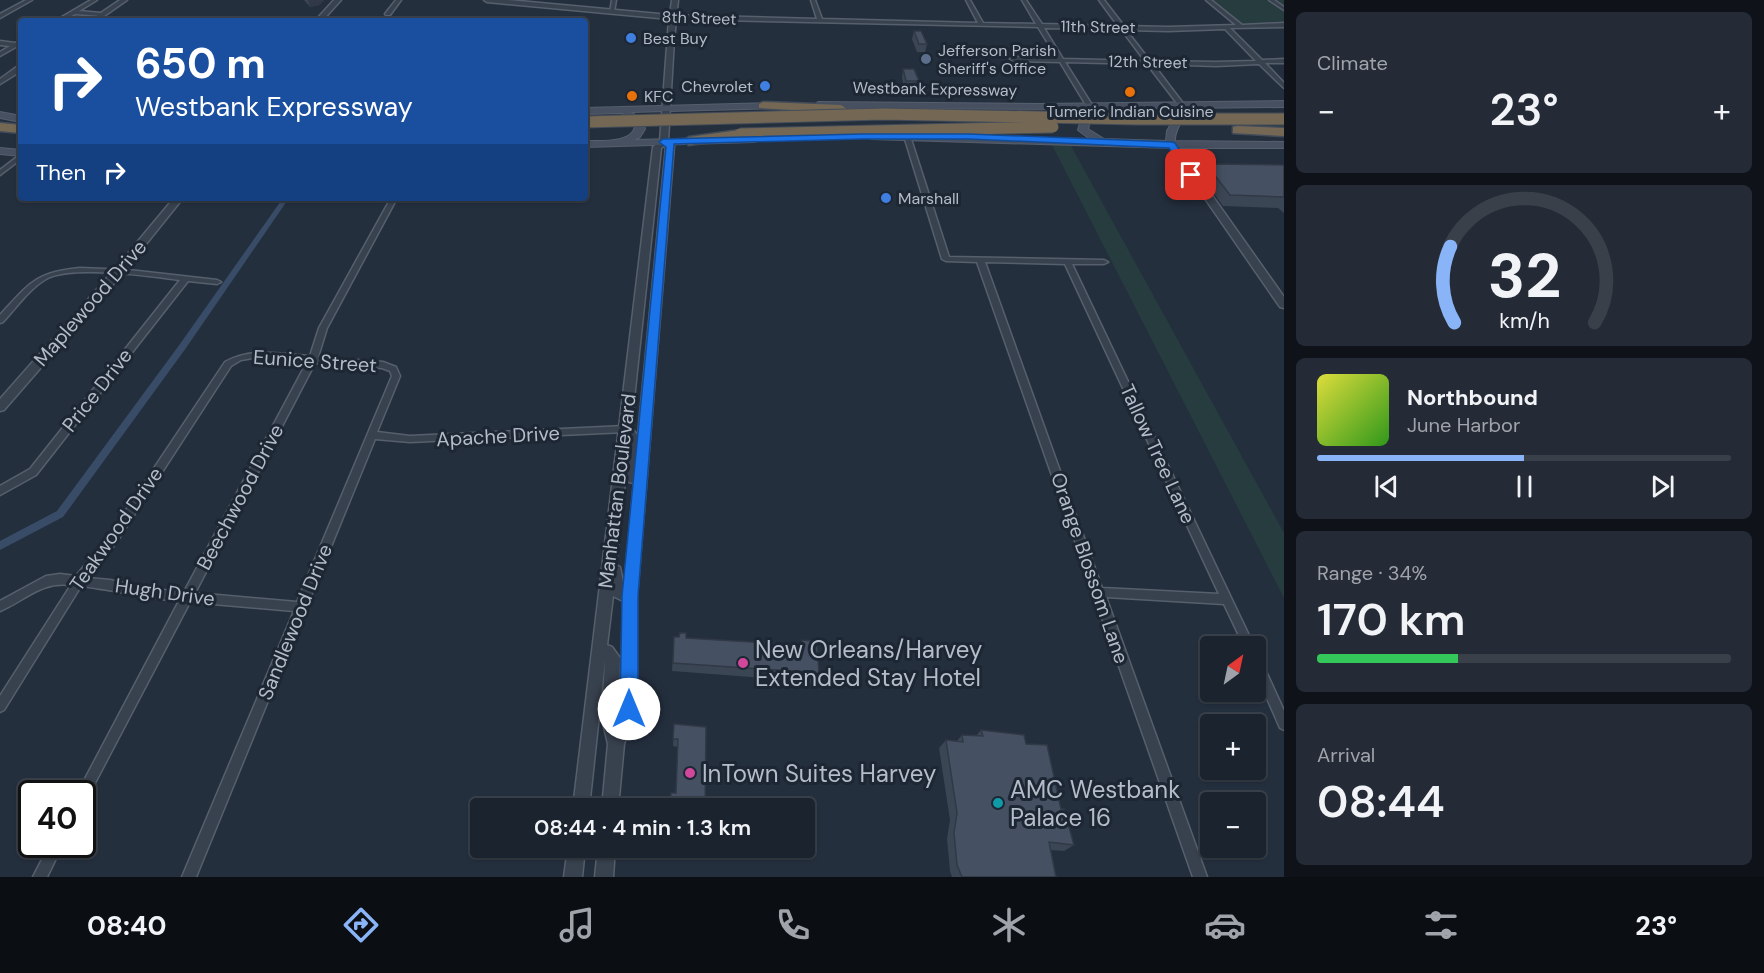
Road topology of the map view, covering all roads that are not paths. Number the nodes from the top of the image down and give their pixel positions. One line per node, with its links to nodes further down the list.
1 (30, 0): 21 (street)
2 (95, 0): 17 (street)
3 (124, 0): 20 (street)
4 (338, 0): 25 (street)
5 (399, 0): 19 (street)
6 (487, 0): 15 (street, 8th Street)
7 (614, 0): 18 (street)
8 (675, 0): 22 (street, Manhattan Boulevard)
9 (813, 0): 26 (street)
10 (968, 0): 28 (street)
11 (1024, 0): 29 (street)
12 (1101, 0): 32 (street)
13 (1209, 0): 31 (street)
14 (1271, 0): 16 (street)
15 (545, 3): 18 (street, 8th Street)
16 (1284, 9)
17 (74, 12): 20 (street); 23 (street)
18 (612, 12): 22 (street, 8th Street)
19 (388, 14)
20 (101, 15): 24 (street)
21 (0, 16)
22 (673, 17): 26 (street, 8th Street); 52 (street, Manhattan Boulevard)
23 (63, 18)
24 (96, 18)
25 (321, 18)
26 (820, 21): 27 (street, 8th Street)
27 (912, 23): 28 (street, 11th Street)
28 (981, 24): 29 (street, 11th Street)
29 (1041, 25): 32 (street, 11th Street); 39 (street)
30 (1284, 25): 31 (street, 11th Street)
31 (1240, 26): 33 (street, 11th Street)
32 (1121, 27): 33 (street, 11th Street); 40 (street)
33 (1226, 27): 41 (street)
34 (0, 43): 35 (street)
35 (18, 45)
36 (18, 45): 37 (street)
37 (0, 54)
38 (1013, 59): 39 (street, 12th Street)
39 (1062, 60): 40 (street, 12th Street); 47 (street)
40 (1149, 62): 41 (street, 12th Street); 51 (street)
41 (1260, 62): 42 (street, 12th Street); 45 (street)
42 (1284, 62)
43 (18, 70): 44 (street)
44 (0, 82)
45 (1284, 86)
46 (1284, 104): 51 (main road, Westbank Expressway)
47 (1089, 105): 49 (main road, Westbank Expressway); 50 (main road, Westbank Expressway); 75 (main road)
48 (763, 106): 49 (main road, Westbank Expressway); 52 (main road, Westbank Expressway); 59 (highway, bridge)
49 (996, 106): 69 (main road)
50 (1157, 106): 51 (main road, Westbank Expressway); 61 (main road)
51 (1182, 106): 61 (main road)
52 (665, 110): 53 (main road, Westbank Expressway); 74 (street, Manhattan Boulevard)
53 (621, 111): 54 (main road, Westbank Expressway); 73 (main road)
54 (588, 113)
55 (588, 113): 57 (highway, bridge)
56 (0, 115): 58 (main road)
57 (731, 117): 59 (highway, Westbank Expressway, bridge); 62 (highway, Westbank Expressway, bridge)
58 (18, 118)
59 (1136, 119): 60 (highway, Westbank Expressway, bridge)
60 (1284, 119)
61 (1179, 120): 77 (main road)
62 (588, 122)
63 (1058, 126): 66 (highway, Westbank Expressway); 67 (highway, Westbank Expressway, bridge); 72 (highway, bridge)
64 (0, 127): 65 (highway)
65 (18, 129)
66 (1284, 131)
67 (588, 132)
68 (906, 136): 69 (main road); 72 (main road); 87 (street)
69 (1010, 138): 75 (main road)
70 (0, 139): 71 (highway)
71 (18, 141)
72 (689, 141): 74 (main road)
73 (618, 142): 74 (main road); 76 (main road)
74 (663, 142): 83 (street, Manhattan Boulevard); 84 (street, Manhattan Boulevard)
75 (1103, 142): 77 (main road)
76 (588, 144)
77 (1172, 145): 78 (main road); 93 (street)
78 (1284, 145)
79 (0, 151): 80 (main road)
80 (18, 154)
81 (18, 157): 82 (street)
82 (0, 173)
83 (654, 174): 84 (street); 95 (street, Manhattan Boulevard)
84 (666, 192): 99 (street, Manhattan Boulevard)
85 (177, 201): 90 (street, Maplewood Drive)
86 (392, 201): 97 (street, Beechwood Drive)
87 (980, 259): 88 (street); 107 (street, Orange Blossom Lane)
88 (1067, 261): 89 (street); 110 (street, Tallow Tree Lane)
89 (1104, 262)
90 (118, 272): 91 (street); 94 (street); 100 (street, Maplewood Drive)
91 (185, 279): 92 (street); 104 (street, Price Drive)
92 (217, 282)
93 (1284, 305)
94 (0, 320)
95 (634, 342): 99 (street); 101 (street, Manhattan Boulevard)
96 (239, 358): 97 (street, Eunice Street); 106 (street, Teakwood Drive)
97 (313, 359): 98 (street, Eunice Street); 109 (street, Beechwood Drive)
98 (390, 368): 102 (street, Sandlewood Drive)
99 (649, 392): 103 (street, Manhattan Boulevard)
100 (0, 407)
101 (625, 429): 102 (street, Apache Drive); 103 (street); 105 (street, Manhattan Boulevard)
102 (371, 435): 112 (street, Sandlewood Drive)
103 (640, 488): 108 (street, Manhattan Boulevard)
104 (0, 491)
105 (613, 527): 108 (street); 114 (street, Manhattan Boulevard)
106 (78, 582): 109 (street, Hugh Drive); 111 (street, Hugh Drive); 116 (street, Teakwood Drive)
107 (1098, 592): 110 (street); 129 (street, Orange Blossom Lane)
108 (630, 596): 118 (street, Manhattan Boulevard)
109 (186, 597): 112 (street, Hugh Drive); 119 (street, Beechwood Drive)
110 (1227, 599): 113 (street, Tallow Tree Lane)
111 (0, 606)
112 (301, 607): 126 (street, Sandlewood Drive)
113 (1244, 636)
114 (598, 656): 118 (street); 120 (street, Manhattan Boulevard)
115 (1266, 684): 117 (street)
116 (0, 706)
117 (1284, 724)
118 (616, 744): 121 (street, Manhattan Boulevard)
119 (90, 780)
120 (582, 798)
121 (611, 798)
122 (50, 858): 125 (street)
123 (576, 858): 127 (street)
124 (606, 858): 128 (street)
125 (40, 877)
126 (189, 877)
127 (573, 877)
128 (604, 877)
129 (1200, 877)

